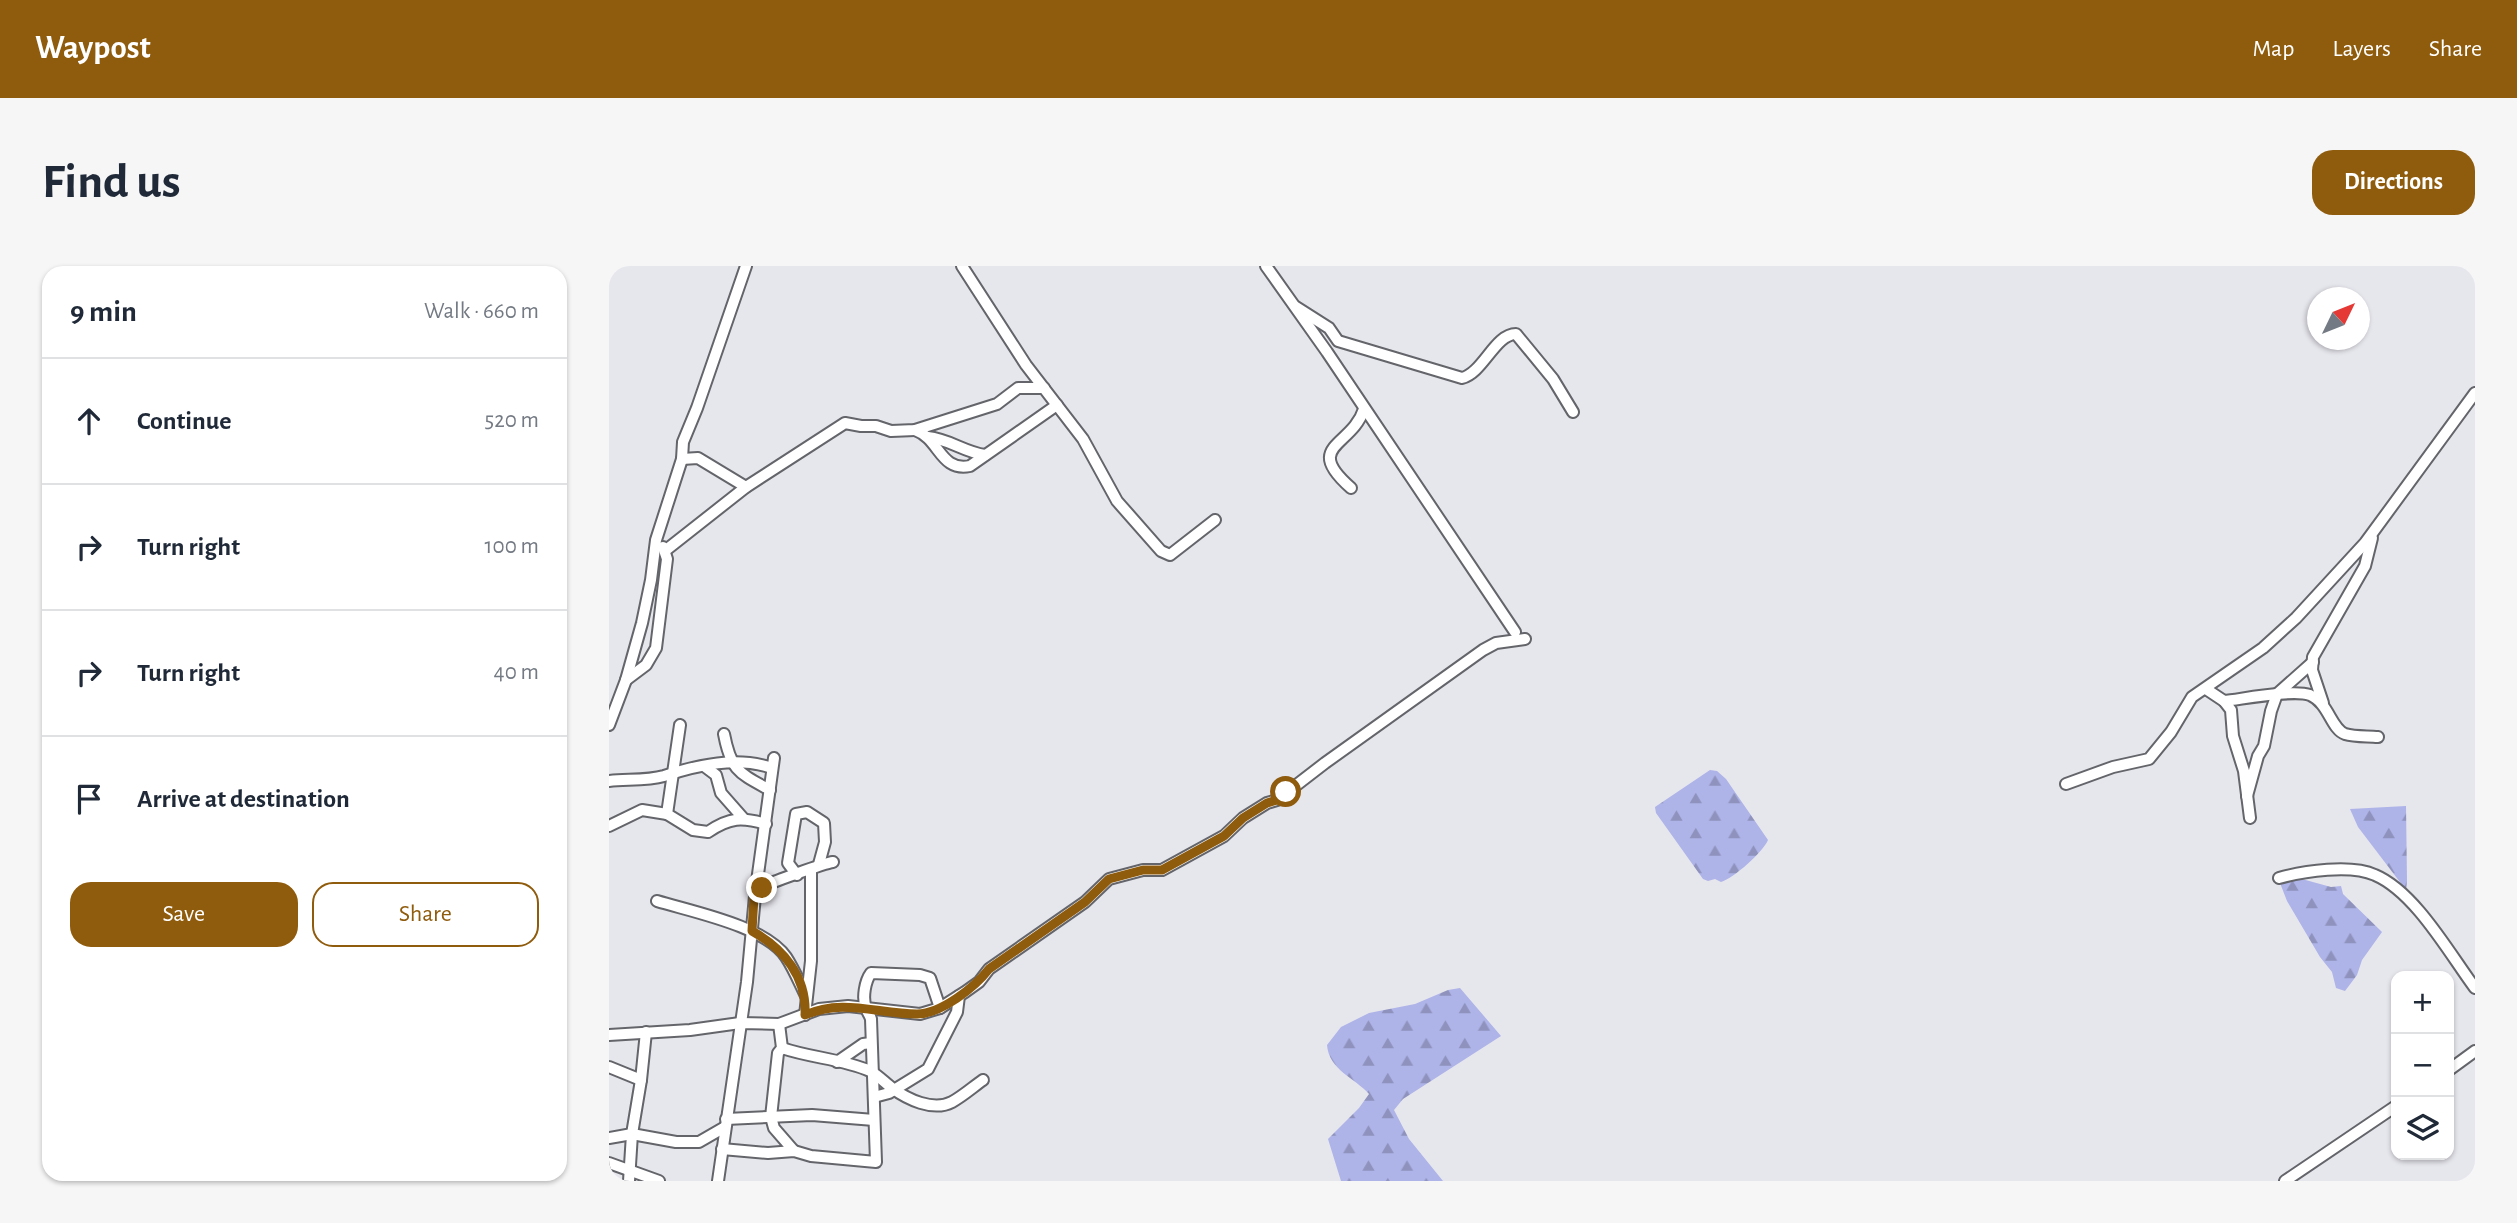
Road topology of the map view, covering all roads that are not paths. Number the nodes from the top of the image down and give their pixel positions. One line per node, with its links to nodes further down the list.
1 (746, 266): 13 (street)
2 (963, 266): 5 (street)
3 (1266, 266): 4 (street)
4 (1291, 304): 8 (street); 9 (street)
5 (1044, 388): 7 (street); 10 (street)
6 (2475, 393): 17 (street)
7 (1057, 405): 12 (street); 16 (street)
8 (1364, 409): 15 (street); 20 (street)
9 (1573, 412)
10 (915, 430): 11 (street); 14 (street)
11 (928, 437): 12 (street); 12 (street)
12 (985, 455)
13 (682, 459): 14 (street); 18 (street)
14 (746, 487): 19 (street)
15 (1351, 488)
16 (1215, 520)
17 (2374, 532): 22 (street); 24 (street)
18 (656, 540): 19 (street); 23 (street)
19 (666, 550): 23 (street)
20 (1515, 632)
21 (1525, 639): 53 (street)
22 (2313, 662): 25 (street); 27 (street)
23 (626, 680): 28 (street)
24 (2206, 688): 26 (street); 36 (street)
25 (2277, 694): 26 (street); 27 (street); 38 (street)
26 (2224, 701): 38 (street)
27 (2323, 703): 31 (street)
28 (609, 725)
29 (680, 725): 34 (street)
30 (724, 734): 32 (street)
31 (2378, 737)
32 (732, 763): 33 (street); 37 (street); 37 (street)
33 (704, 766): 34 (street); 40 (street)
34 (673, 772): 35 (street); 39 (street)
35 (609, 781)
36 (2066, 784)
37 (770, 790): 42 (street)
38 (2247, 796): 41 (street)
39 (667, 814): 40 (street); 43 (street)
40 (743, 818): 42 (street)
41 (2251, 818)
42 (766, 824): 48 (street)
43 (609, 826)
44 (833, 862): 45 (street)
45 (815, 867): 46 (street); 46 (street); 52 (street)
46 (797, 875): 48 (street)
47 (2279, 878): 51 (street)
48 (754, 896): 50 (street)
49 (657, 901): 50 (street)
50 (752, 931): 52 (street); 57 (street)
51 (2475, 988)
52 (806, 996): 56 (street)
53 (959, 996): 55 (street); 70 (street)
54 (866, 1008): 55 (street); 55 (street); 56 (street); 61 (street)
55 (940, 1008)
56 (805, 1015): 58 (street)
57 (740, 1023): 58 (street); 59 (street); 76 (street)
58 (779, 1024): 62 (street)
59 (646, 1032): 60 (street); 68 (street)
60 (609, 1035)
61 (871, 1043): 64 (street); 67 (street)
62 (782, 1048): 64 (street); 74 (street)
63 (2475, 1051): 65 (street)
64 (838, 1062): 67 (street)
65 (2454, 1066)
66 (614, 1069): 68 (street); 71 (street)
67 (872, 1072): 70 (street); 72 (street)
68 (641, 1080): 71 (street)
69 (983, 1080): 70 (street)
70 (894, 1089): 72 (street)
71 (637, 1096): 77 (street)
72 (874, 1097): 75 (street)
73 (2391, 1109): 85 (street)
74 (771, 1117): 75 (street); 76 (street); 80 (street)
75 (874, 1120): 80 (street)
76 (726, 1123): 77 (street); 79 (street)
77 (632, 1134): 78 (street); 82 (street)
78 (609, 1138)
79 (722, 1149): 80 (street); 84 (street)
80 (795, 1151)
81 (609, 1163): 82 (street)
82 (630, 1176): 83 (street)
83 (659, 1181)
84 (718, 1181)
85 (2285, 1181)

